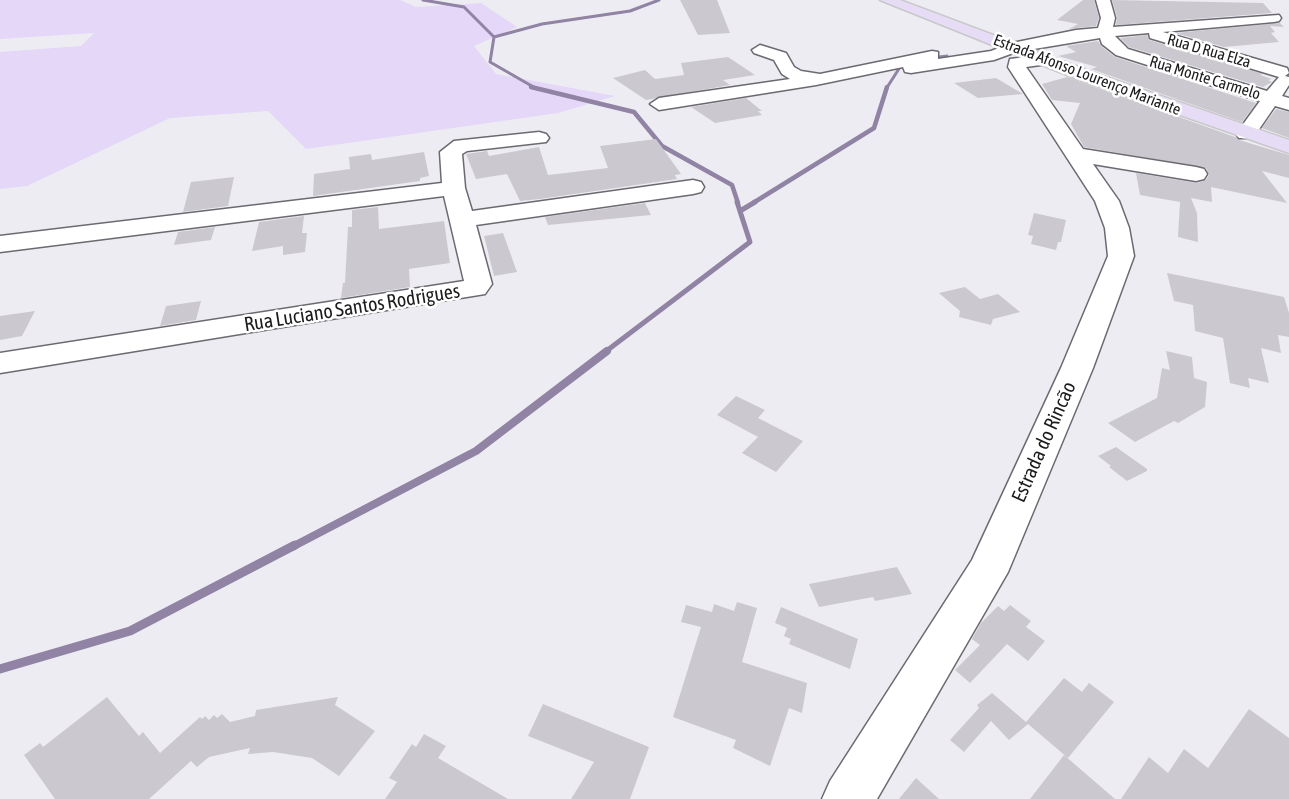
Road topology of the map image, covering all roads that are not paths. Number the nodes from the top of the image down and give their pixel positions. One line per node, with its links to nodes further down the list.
1 (886, 0): 7 (main road, Estrada Afonso Lourenço Mariante)
2 (1173, 12): 4 (street)
3 (1107, 15): 6 (street); 9 (street); 13 (street, Rua Monte Carmelo)
4 (1233, 15): 5 (street); 6 (street); 6 (street); 11 (street)
5 (1270, 15)
6 (1131, 27): 11 (street, Rua D Rua Elza)
7 (989, 38): 9 (main road, Estrada Afonso Lourenço Mariante); 12 (street)
8 (760, 50): 12 (street)
9 (1024, 62): 10 (street); 15 (main road, Estrada Afonso Lourenço Mariante); 18 (street, Estrada do Rincão)
10 (911, 68)
11 (1281, 72): 13 (street)
12 (820, 79): 14 (street)
13 (1281, 102): 15 (street)
14 (659, 104)
15 (1246, 134): 17 (main road, Estrada Afonso Lourenço Mariante)
16 (539, 138): 20 (street, Rua Luciano Santos Rodrigues)
17 (1289, 147)
18 (1078, 155): 19 (street); 25 (street, Estrada do Rincão)
19 (1196, 174)
20 (454, 188): 22 (street, Rua Luciano Santos Rodrigues); 23 (street)
21 (693, 188): 22 (street)
22 (460, 220): 24 (street, Rua Luciano Santos Rodrigues)
23 (0, 244)
24 (0, 363)
25 (848, 799)

